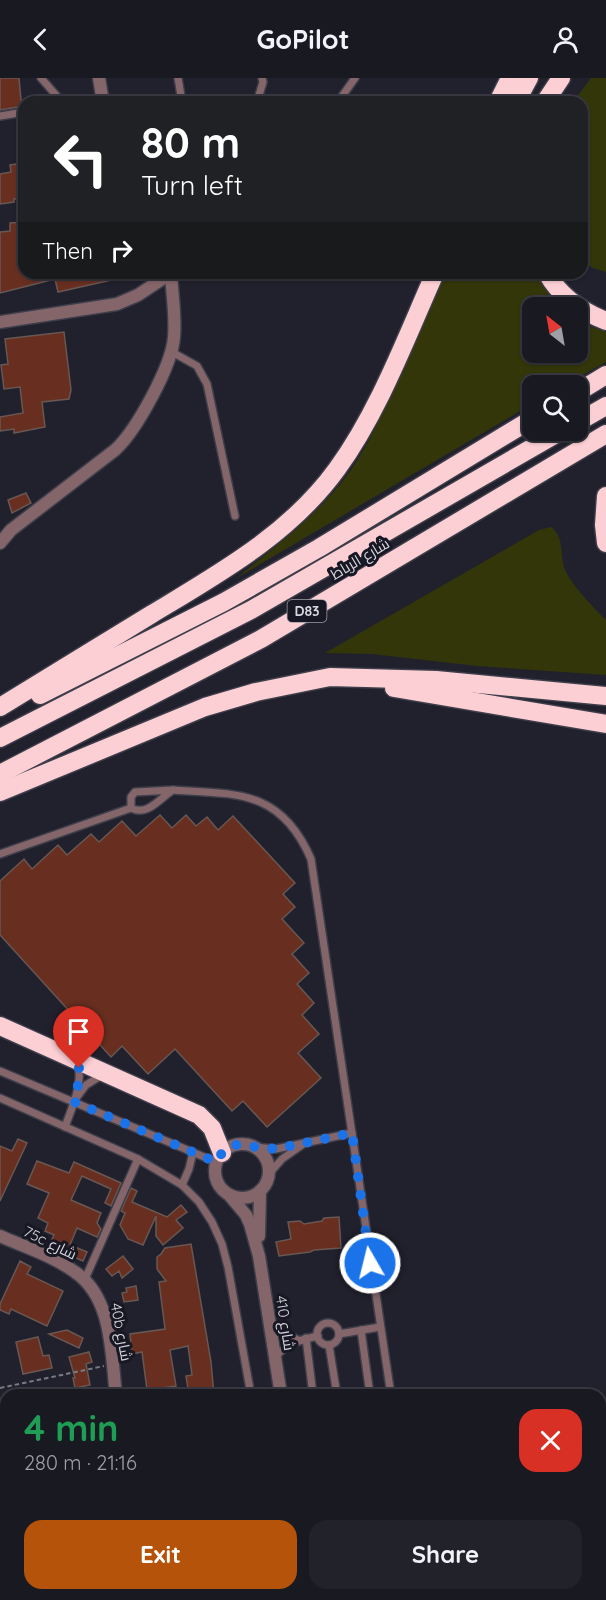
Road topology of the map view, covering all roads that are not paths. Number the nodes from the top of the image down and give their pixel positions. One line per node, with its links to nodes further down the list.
1 (41, 78): 9 (lane)
2 (99, 78): 10 (street)
3 (178, 78): 11 (lane)
4 (262, 78): 12 (lane)
5 (355, 78): 13 (lane)
6 (510, 78): 14 (highway)
7 (529, 78): 15 (highway)
8 (561, 78): 16 (highway)
9 (57, 96)
10 (100, 96)
11 (181, 96)
12 (259, 96)
13 (342, 96)
14 (501, 96)
15 (519, 96)
16 (549, 96)
17 (18, 113): 18 (lane)
18 (0, 116)
19 (162, 279): 25 (street)
20 (171, 279): 27 (street)
21 (426, 279): 26 (highway)
22 (432, 279): 26 (highway)
23 (551, 279): 24 (highway)
24 (606, 321)
25 (0, 322)
26 (405, 340): 41 (highway)
27 (172, 352): 36 (lane); 37 (street)
28 (606, 375): 29 (highway)
29 (588, 386)
30 (606, 406): 31 (highway)
31 (588, 416)
32 (522, 425): 42 (highway)
33 (606, 434): 45 (highway, شارع الرباط / D83)
34 (544, 441): 44 (highway, شارع الرباط / D83)
35 (606, 496): 38 (highway)
36 (235, 516)
37 (0, 543)
38 (606, 543)
39 (330, 677): 40 (highway); 43 (highway); 47 (highway)
40 (606, 696)
41 (0, 707)
42 (0, 714)
43 (606, 724)
44 (0, 738)
45 (0, 774)
46 (173, 790): 48 (lane); 48 (lane); 57 (lane)
47 (0, 792)
48 (131, 808): 49 (lane)
49 (0, 854)
50 (0, 1026): 51 (highway)
51 (78, 1061): 53 (highway); 55 (lane)
52 (0, 1071): 55 (lane)
53 (105, 1073): 55 (lane); 61 (highway)
54 (0, 1098): 56 (lane)
55 (74, 1102): 56 (lane); 60 (lane)
56 (64, 1127): 62 (lane)
57 (352, 1133): 58 (lane); 71 (lane)
58 (307, 1142): 59 (lane); 63 (lane)
59 (253, 1147): 61 (street); 63 (street)
60 (193, 1152): 61 (lane); 64 (lane)
61 (219, 1158): 66 (street)
62 (138, 1159): 64 (lane); 69 (lane)
63 (268, 1175): 65 (street)
64 (182, 1185): 79 (lane)
65 (260, 1191): 66 (street); 68 (street, شارع 410)
66 (230, 1196): 68 (street, شارع 410)
67 (0, 1236): 69 (street, 75c شارع)
68 (259, 1256): 70 (street, شارع 410)
69 (85, 1279): 78 (street, 40b شارع)
70 (271, 1326): 75 (lane); 77 (street, شارع 410)
71 (380, 1328): 72 (lane); 84 (lane)
72 (361, 1330): 73 (lane); 83 (lane)
73 (339, 1334): 74 (lane); 76 (lane)
74 (318, 1336): 75 (lane); 76 (lane)
75 (302, 1339): 77 (lane); 81 (lane)
76 (329, 1344): 82 (lane)
77 (275, 1357): 80 (street, شارع 410)
78 (115, 1389)
79 (250, 1389)
80 (280, 1389)
81 (312, 1389)
82 (336, 1389)
83 (369, 1389)
84 (390, 1389)

